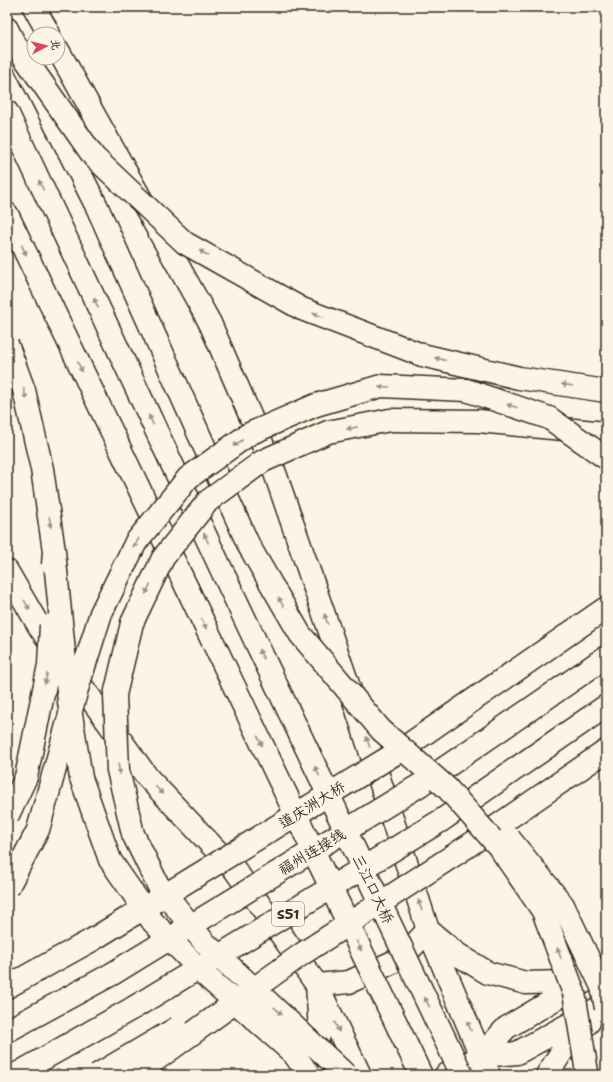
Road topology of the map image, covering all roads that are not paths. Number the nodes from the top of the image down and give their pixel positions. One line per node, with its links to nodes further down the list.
1 (34, 7): 2 (main road)
2 (45, 26)
3 (12, 38): 8 (main road, one-way to 3, bridge); 17 (main road, one-way to 3, bridge)
4 (66, 64): 20 (main road, one-way to 4)
5 (7, 112): 37 (main road, 三江口大桥, one-way to 5, bridge)
6 (7, 214): 35 (main road, one-way to 35, bridge)
7 (7, 344): 11 (main road, one-way to 11, bridge)
8 (606, 391)
9 (606, 433): 33 (main road, one-way to 33, bridge)
10 (606, 458): 19 (main road, one-way to 19, bridge)
11 (54, 551): 18 (main road, one-way to 18, bridge); 32 (main road, bridge)
12 (7, 571): 23 (main road, one-way to 23)
13 (606, 608): 24 (main road, 道庆洲大桥, bridge)
14 (606, 657): 27 (main road, 福州连接线 / S51, bridge)
15 (606, 706): 29 (main road, S51, bridge)
16 (606, 751): 21 (main road, bridge)
17 (447, 788): 26 (main road, bridge); 39 (main road, one-way to 17, bridge)
18 (7, 817)
19 (7, 889)
20 (428, 930): 22 (main road); 23 (main road); 28 (main road, one-way to 20)
21 (302, 954): 30 (main road, bridge); 31 (main road, bridge)
22 (606, 968): 28 (main road)
23 (317, 985): 32 (main road); 34 (main road, one-way to 34)
24 (7, 986)
25 (606, 1004): 28 (main road)
26 (606, 1008): 38 (main road)
27 (7, 1031)
28 (485, 1065): 36 (main road)
29 (15, 1075)
30 (97, 1075)
31 (135, 1075)
32 (310, 1075)
33 (346, 1075)
34 (360, 1075)
35 (421, 1075)
36 (446, 1075)
37 (462, 1075)
38 (547, 1075)
39 (586, 1075)

